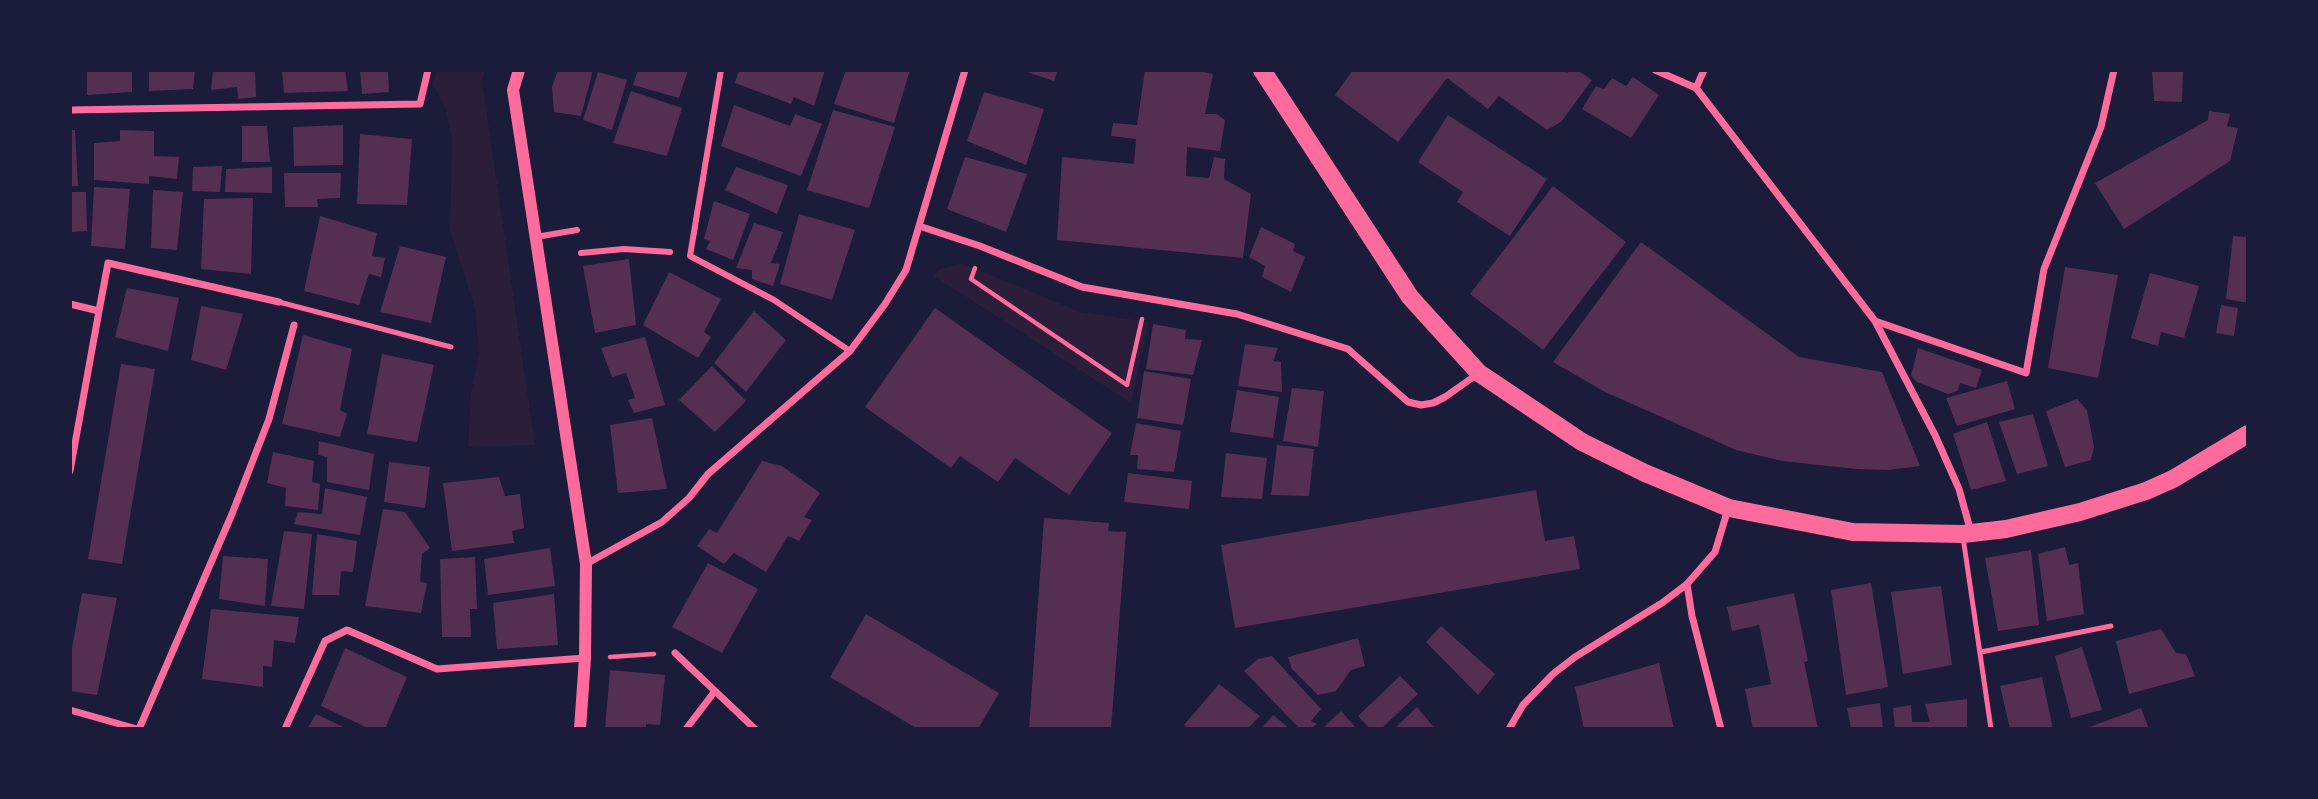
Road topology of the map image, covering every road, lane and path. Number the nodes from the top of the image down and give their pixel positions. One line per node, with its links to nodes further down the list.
1 (428, 70): 10 (street)
2 (519, 70): 13 (street)
3 (721, 70): 24 (street)
4 (965, 70): 11 (street)
5 (1262, 70): 25 (main road)
6 (1655, 70): 9 (street)
7 (1704, 70): 9 (street)
8 (2114, 70): 21 (street)
9 (1696, 88): 21 (street)
10 (70, 110)
11 (919, 226): 14 (street); 24 (street)
12 (577, 230): 13 (street)
13 (536, 237): 30 (street)
14 (980, 246): 17 (street); 17 (path)
15 (670, 252): 16 (street)
16 (581, 253)
17 (1147, 298): 25 (street)
18 (279, 302): 20 (street); 23 (lane)
19 (70, 304): 20 (street)
20 (99, 311): 27 (street)
21 (1875, 321): 29 (street)
22 (294, 325): 38 (street)
23 (451, 347)
24 (850, 351): 30 (street)
25 (1479, 373): 28 (main road)
26 (2248, 434): 29 (main road)
27 (70, 471)
28 (1729, 508): 29 (main road); 31 (street)
29 (1967, 533): 33 (lane)
30 (586, 564): 35 (street)
31 (1687, 584): 43 (street); 44 (street)
32 (2110, 626): 33 (lane)
33 (1981, 652): 45 (lane)
34 (675, 653): 35 (path); 36 (street)
35 (585, 659): 39 (street); 40 (street)
36 (715, 691): 41 (street); 42 (street)
37 (70, 710): 38 (street)
38 (138, 729)
39 (285, 729)
40 (580, 729)
41 (686, 729)
42 (755, 729)
43 (1509, 729)
44 (1721, 729)
45 (1991, 729)

